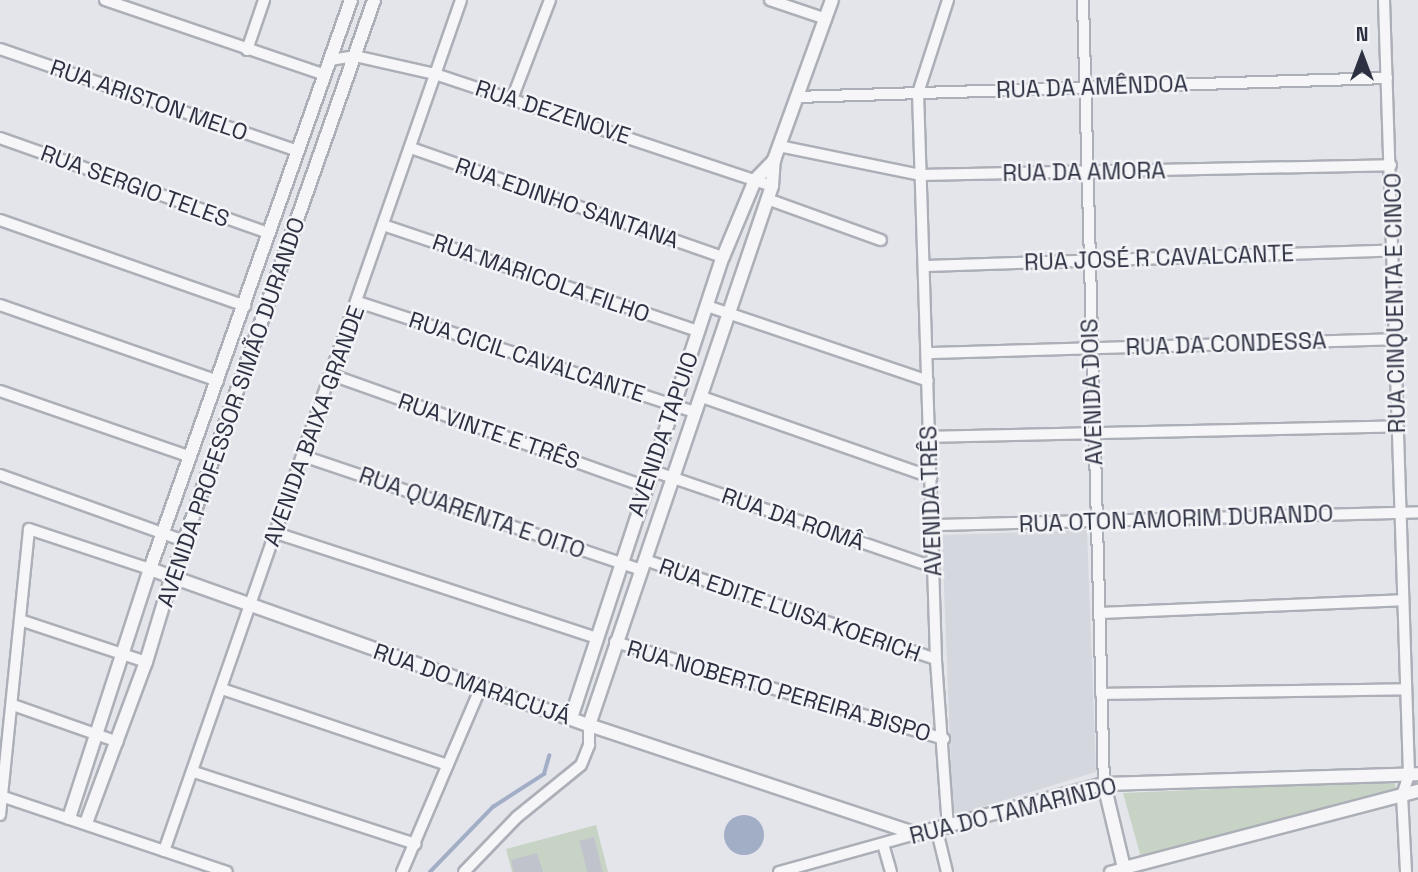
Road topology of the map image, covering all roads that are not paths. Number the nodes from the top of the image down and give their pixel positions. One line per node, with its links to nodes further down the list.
1 (106, 0): 14 (street)
2 (264, 0): 14 (street)
3 (351, 0): 16 (street, AVENIDA PROFESSOR SIMÃO DURANDO)
4 (374, 0): 15 (street, AVENIDA PROFESSOR SIMÃO DURANDO)
5 (461, 0): 17 (street, AVENIDA BAIXA GRANDE)
6 (550, 0): 23 (street)
7 (770, 0): 12 (street)
8 (832, 0): 12 (street, AVENIDA TAPUIO)
9 (948, 0): 21 (street, AVENIDA TRÊS)
10 (1083, 0): 20 (street, AVENIDA DOIS)
11 (1384, 0): 19 (street, RUA CINQUENTA E CINCO)
12 (825, 19): 22 (street, AVENIDA TAPUIO)
13 (0, 49): 27 (street, RUA ARISTON MELO)
14 (247, 50): 18 (street)
15 (355, 56): 16 (street, RUA DEZENOVE); 17 (street, RUA DEZENOVE); 36 (street, AVENIDA PROFESSOR SIMÃO DURANDO)
16 (330, 60): 18 (street, AVENIDA PROFESSOR SIMÃO DURANDO)
17 (435, 74): 23 (street, RUA DEZENOVE); 26 (street, AVENIDA BAIXA GRANDE)
18 (325, 75): 27 (street, AVENIDA PROFESSOR SIMÃO DURANDO)
19 (1387, 78): 20 (street, RUA DA AMÊNDOA); 29 (street, RUA CINQUENTA E CINCO)
20 (1082, 86): 21 (street, RUA DA AMÊNDOA); 30 (street, AVENIDA DOIS)
21 (918, 93): 22 (street, RUA DA AMÊNDOA); 31 (street, AVENIDA TRÊS)
22 (796, 97): 25 (street, AVENIDA TAPUIO)
23 (512, 99): 32 (street, RUA DEZENOVE)
24 (0, 138): 39 (street, RUA SERGIO TELES)
25 (779, 146): 28 (street, AVENIDA TAPUIO); 31 (street, RUA DA AMORA)
26 (411, 148): 38 (street, AVENIDA BAIXA GRANDE); 42 (street, RUA EDINHO SANTANA)
27 (298, 151): 34 (street, AVENIDA PROFESSOR SIMÃO DURANDO)
28 (774, 160): 32 (street, AVENIDA TAPUIO); 33 (street, AVENIDA TAPUIO)
29 (1391, 165): 30 (street, RUA DA AMORA); 41 (street, RUA CINQUENTA E CINCO)
30 (1086, 173): 31 (street, RUA DA AMORA); 43 (street, AVENIDA DOIS)
31 (920, 175): 44 (street, AVENIDA TRÊS)
32 (755, 180): 33 (street, RUA DEZENOVE); 42 (street, AVENIDA TAPUIO)
33 (772, 186): 35 (street, AVENIDA TAPUIO)
34 (283, 194): 36 (street); 39 (street, AVENIDA PROFESSOR SIMÃO DURANDO)
35 (767, 199): 40 (street); 49 (street, AVENIDA TAPUIO)
36 (305, 202): 77 (street, AVENIDA PROFESSOR SIMÃO DURANDO)
37 (0, 220): 47 (street)
38 (383, 225): 45 (street, AVENIDA BAIXA GRANDE); 50 (street, RUA MARICOLA FILHO)
39 (269, 233): 47 (street, AVENIDA PROFESSOR SIMÃO DURANDO)
40 (881, 240)
41 (1394, 250): 43 (street, RUA JOSÉ R CAVALCANTE); 51 (street, RUA CINQUENTA E CINCO)
42 (723, 257): 48 (street, AVENIDA TAPUIO)
43 (1088, 260): 44 (street, RUA JOSÉ R CAVALCANTE); 52 (street, AVENIDA DOIS)
44 (925, 267): 53 (street, AVENIDA TRÊS)
45 (358, 302): 54 (street, AVENIDA BAIXA GRANDE); 59 (street, RUA CICIL CAVALCANTE)
46 (0, 305): 55 (street)
47 (245, 306): 55 (street, AVENIDA PROFESSOR SIMÃO DURANDO)
48 (707, 306): 49 (street); 50 (street, AVENIDA TAPUIO)
49 (729, 314): 56 (street); 58 (street, AVENIDA TAPUIO)
50 (698, 331): 59 (street, AVENIDA TAPUIO)
51 (1396, 339): 52 (street, RUA DA CONDESSA); 61 (street, RUA CINQUENTA E CINCO)
52 (1090, 348): 53 (street, RUA DA CONDESSA); 62 (street, AVENIDA DOIS)
53 (929, 353): 56 (street, AVENIDA TRÊS)
54 (332, 376): 64 (street, AVENIDA BAIXA GRANDE); 70 (street, RUA VINTE E TRÊS)
55 (218, 381): 65 (street, AVENIDA PROFESSOR SIMÃO DURANDO)
56 (928, 381): 63 (street, AVENIDA TRÊS)
57 (0, 391): 65 (street)
58 (702, 397): 60 (street, AVENIDA TAPUIO); 68 (street)
59 (675, 405): 60 (street, RUA CICIL CAVALCANTE); 66 (street, AVENIDA TAPUIO)
60 (695, 412): 69 (street, AVENIDA TAPUIO)
61 (1397, 426): 62 (street); 71 (street, RUA CINQUENTA E CINCO)
62 (1093, 433): 63 (street); 73 (street, AVENIDA DOIS)
63 (929, 437): 68 (street, AVENIDA TRÊS)
64 (303, 456): 75 (street, AVENIDA BAIXA GRANDE); 78 (street, RUA QUARENTA E OITO)
65 (191, 457): 76 (street, AVENIDA PROFESSOR SIMÃO DURANDO)
66 (653, 471): 69 (street, RUA DA ROMÂ); 70 (street, AVENIDA TAPUIO)
67 (0, 475): 76 (street)
68 (931, 477): 74 (street, AVENIDA TRÊS)
69 (673, 478): 79 (street, AVENIDA TAPUIO); 80 (street, RUA DA ROMÂ)
70 (646, 487): 78 (street, AVENIDA TAPUIO)
71 (1401, 512): 72 (street, RUA OTON AMORIM DURANDO); 73 (street, RUA OTON AMORIM DURANDO); 83 (street, RUA CINQUENTA E CINCO)
72 (1418, 512)
73 (1097, 523): 74 (street, RUA OTON AMORIM DURANDO); 85 (street, AVENIDA DOIS)
74 (934, 525): 80 (street, AVENIDA TRÊS)
75 (276, 533): 84 (street, AVENIDA BAIXA GRANDE); 87 (street)
76 (163, 534): 77 (street); 81 (street, AVENIDA PROFESSOR SIMÃO DURANDO)
77 (184, 541): 82 (street, AVENIDA PROFESSOR SIMÃO DURANDO)
78 (619, 564): 79 (street, RUA QUARENTA E OITO); 87 (street, AVENIDA TAPUIO)
79 (643, 565): 88 (street, AVENIDA TAPUIO); 90 (street, RUA EDITE LUISA KOERICH)
80 (933, 567): 90 (street, AVENIDA TRÊS)
81 (150, 569): 82 (street, RUA DO MARACUJÁ); 86 (street, RUA DO MARACUJÁ); 89 (street, AVENIDA PROFESSOR SIMÃO DURANDO)
82 (172, 576): 84 (street, RUA DO MARACUJÁ); 91 (street, AVENIDA PROFESSOR SIMÃO DURANDO)
83 (1403, 600): 85 (street); 93 (street, RUA CINQUENTA E CINCO)
84 (249, 606): 92 (street, RUA DO MARACUJÁ); 94 (street, AVENIDA BAIXA GRANDE)
85 (1099, 613): 95 (street, AVENIDA DOIS)
86 (20, 620): 89 (street); 96 (street)
87 (595, 638): 97 (street, AVENIDA TAPUIO)
88 (615, 642): 98 (street, AVENIDA TAPUIO); 100 (street, RUA NOBERTO PEREIRA BISPO)
89 (124, 656): 91 (street); 99 (street, AVENIDA PROFESSOR SIMÃO DURANDO)
90 (936, 659): 100 (street, AVENIDA TRÊS)
91 (146, 662): 101 (street, AVENIDA PROFESSOR SIMÃO DURANDO)
92 (481, 687): 97 (street, RUA DO MARACUJÁ); 102 (street)
93 (1405, 688): 95 (street); 104 (street, RUA CINQUENTA E CINCO)
94 (222, 689): 102 (street); 103 (street, AVENIDA BAIXA GRANDE)
95 (1101, 694): 105 (street, AVENIDA DOIS)
96 (13, 705): 99 (street); 108 (street)
97 (571, 718): 98 (street, RUA DO MARACUJÁ)
98 (589, 725): 113 (street, RUA DO MARACUJÁ); 120 (street)
99 (97, 734): 101 (street); 110 (street, AVENIDA PROFESSOR SIMÃO DURANDO)
100 (944, 739): 112 (street, AVENIDA TRÊS)
101 (118, 743): 111 (street, AVENIDA PROFESSOR SIMÃO DURANDO)
102 (448, 765): 114 (street)
103 (194, 772): 114 (street); 116 (street, AVENIDA BAIXA GRANDE)
104 (1413, 775): 105 (street, RUA DO TAMARINDO); 107 (street)
105 (1104, 784): 112 (street, RUA DO TAMARINDO); 117 (street)
106 (1418, 790): 107 (street)
107 (1402, 795): 117 (street); 125 (street)
108 (4, 797): 109 (street); 110 (street)
109 (0, 814)
110 (69, 818): 111 (street)
111 (86, 823): 116 (street)
112 (942, 829): 113 (street, RUA DO TAMARINDO); 123 (street, AVENIDA TRÊS)
113 (916, 834): 115 (street, RUA DO TAMARINDO)
114 (416, 844): 119 (street)
115 (883, 844): 121 (street, RUA DO TAMARINDO); 122 (street)
116 (164, 851): 118 (street)
117 (1124, 870): 124 (street)
118 (227, 872)
119 (402, 872)
120 (464, 872)
121 (779, 872)
122 (891, 872)
123 (947, 872)
124 (1110, 872)
125 (1406, 872)

